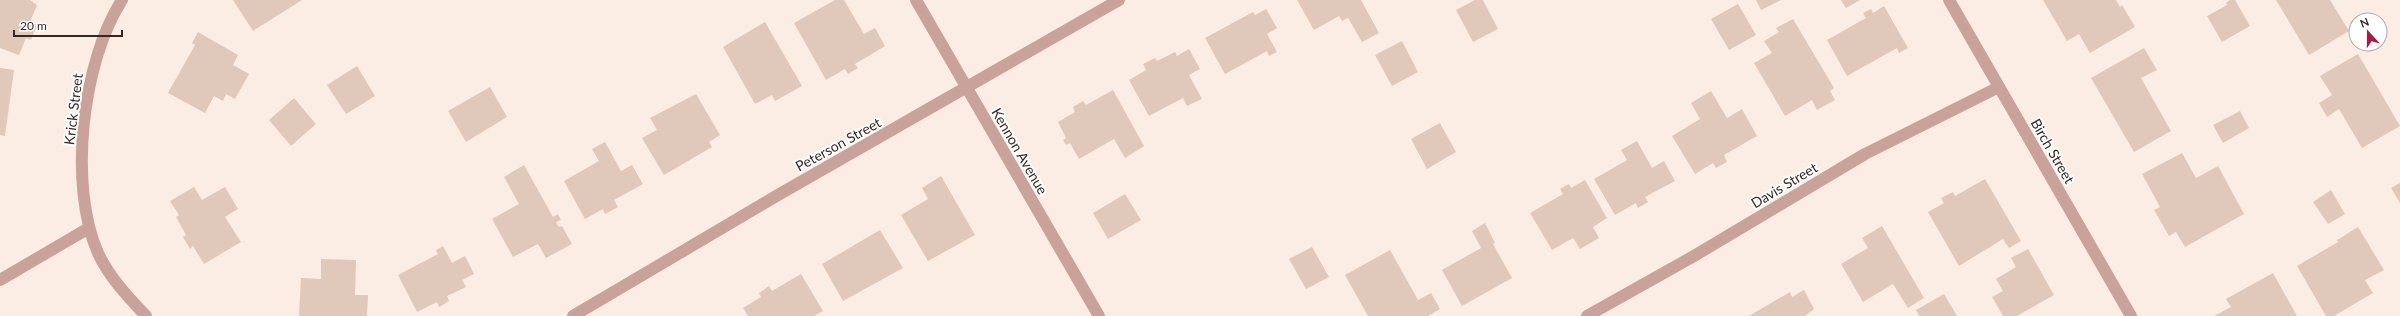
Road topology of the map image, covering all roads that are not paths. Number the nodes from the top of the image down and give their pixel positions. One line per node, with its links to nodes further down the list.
1 (122, 0): 7 (street, Krick Street)
2 (916, 0): 6 (street, Kennon Avenue)
3 (1119, 0): 6 (street, Peterson Street)
4 (1949, 0): 5 (street, Birch Street)
5 (1999, 86): 12 (street, Davis Street); 13 (street, Birch Street)
6 (967, 88): 10 (street, Peterson Street); 11 (street, Kennon Avenue)
7 (89, 228): 8 (street); 9 (street)
8 (0, 280)
9 (146, 316)
10 (573, 316)
11 (1099, 316)
12 (1587, 316)
13 (2130, 316)

